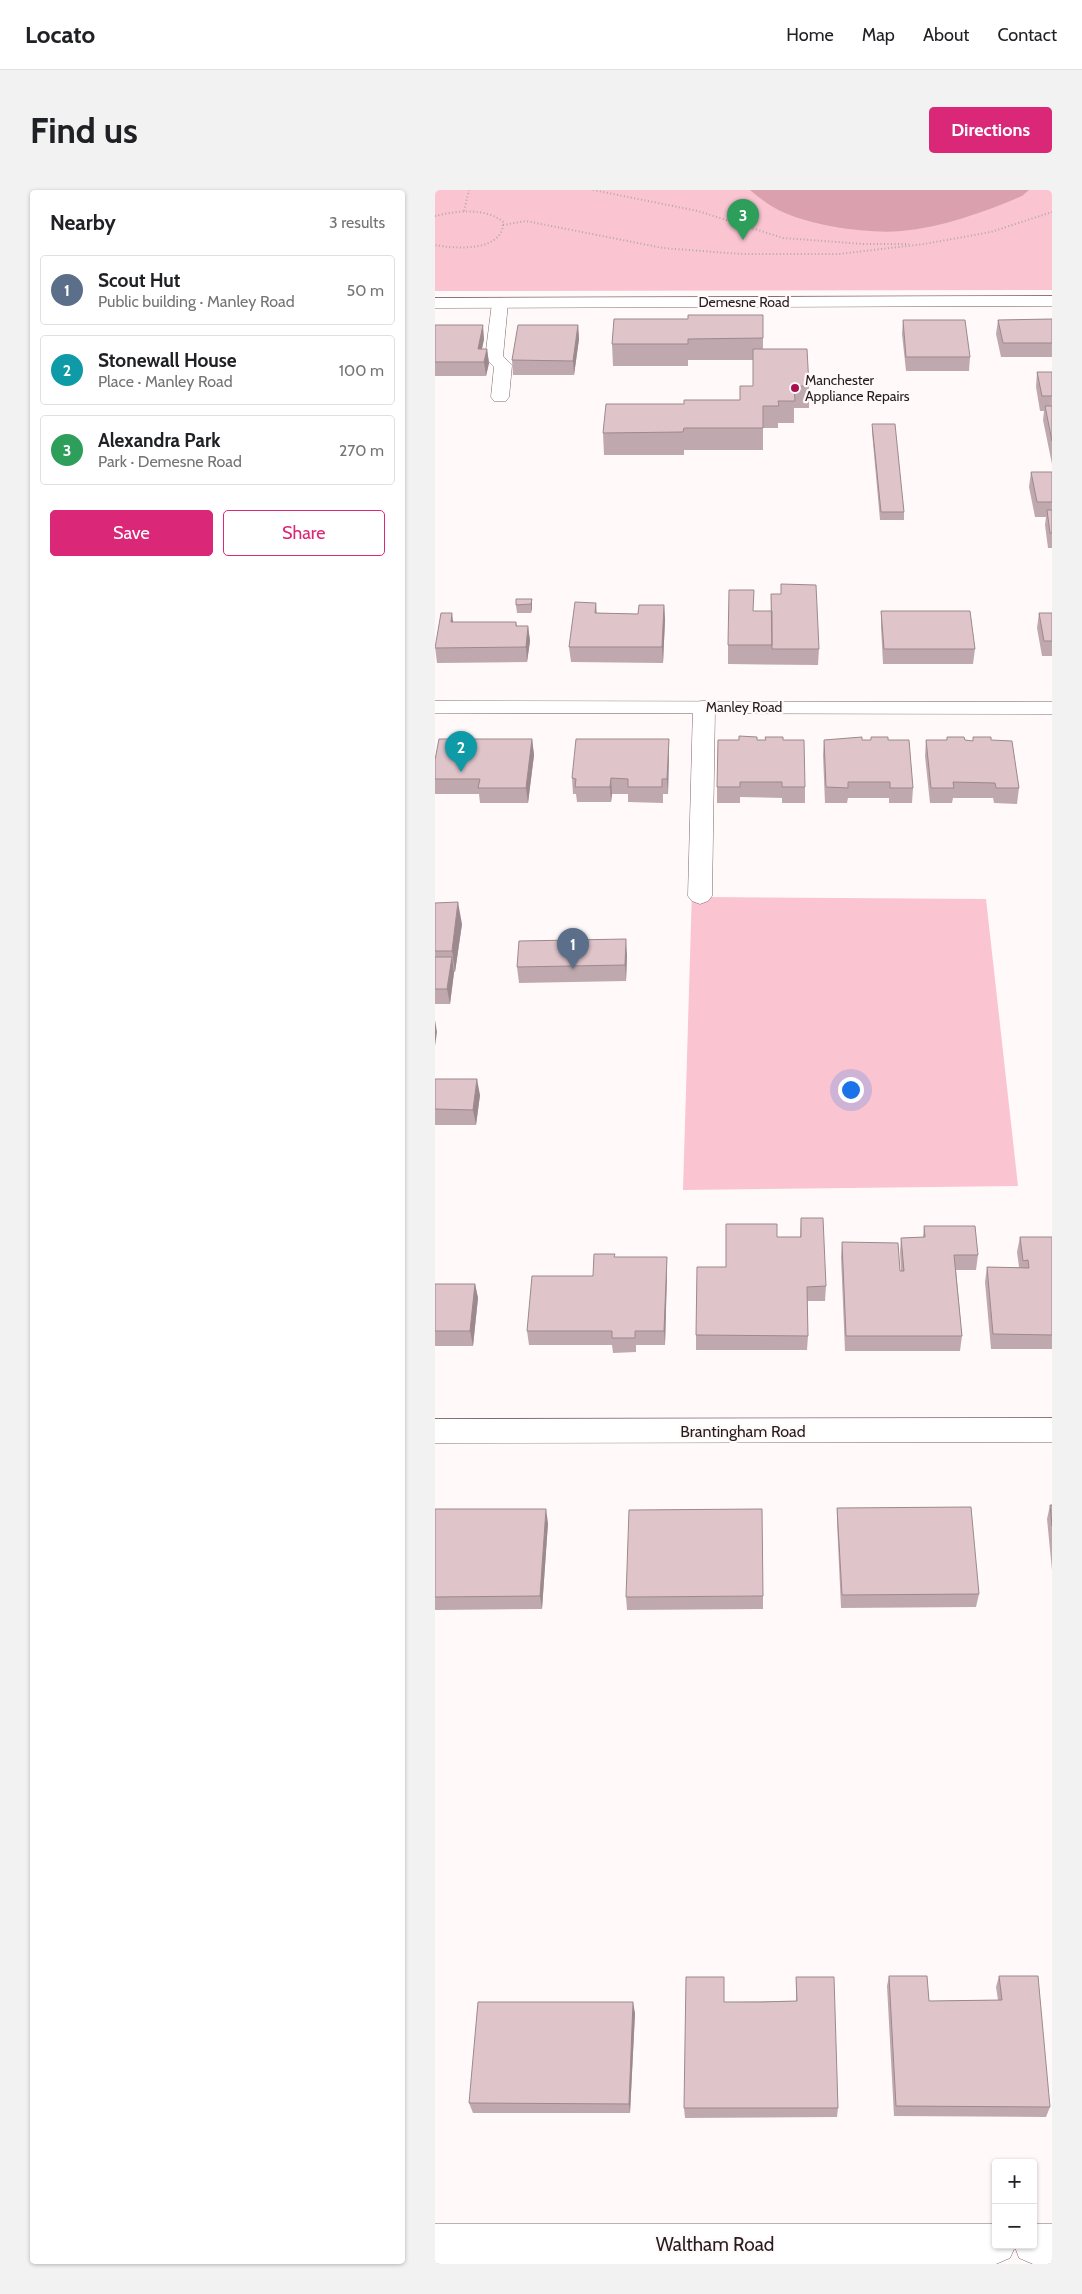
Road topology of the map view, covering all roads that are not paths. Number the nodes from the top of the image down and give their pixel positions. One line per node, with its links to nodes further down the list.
1 (1052, 301): 3 (street, Demesne Road)
2 (435, 303): 3 (street, Demesne Road)
3 (501, 303): 4 (street)
4 (500, 397)
5 (435, 707): 6 (street, Manley Road)
6 (704, 707): 7 (street, Manley Road); 8 (street)
7 (1052, 708)
8 (700, 896)
9 (1052, 1430): 10 (street, Brantingham Road)
10 (435, 1431)
11 (435, 2244): 12 (street, Waltham Road)
12 (992, 2244)
13 (1037, 2244): 14 (street)
14 (1052, 2244)

